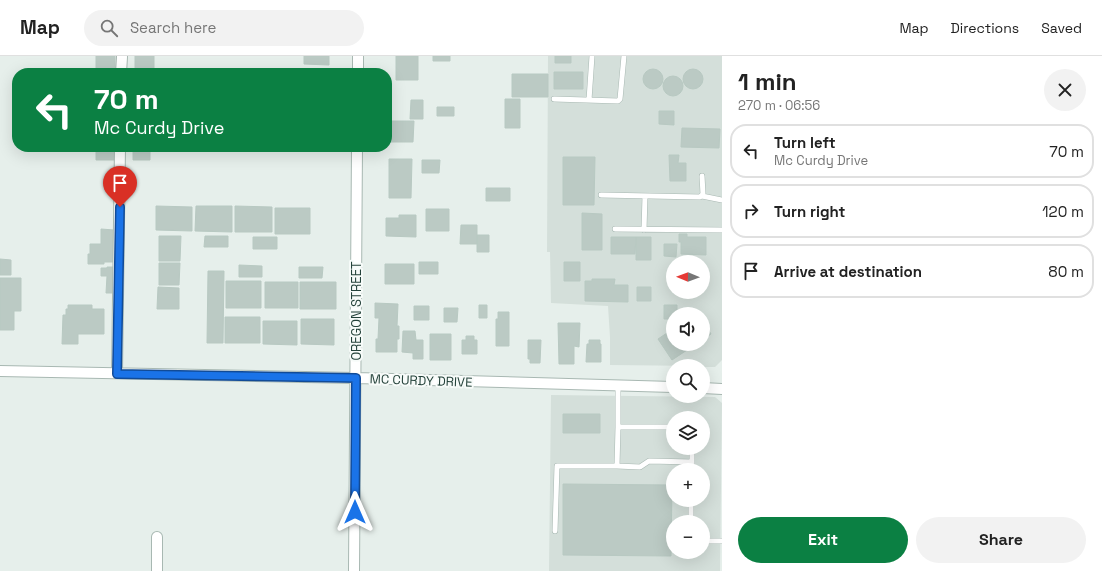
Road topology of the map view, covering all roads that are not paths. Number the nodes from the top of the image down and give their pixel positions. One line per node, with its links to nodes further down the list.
1 (358, 56): 6 (street)
2 (592, 56): 8 (lane)
3 (624, 56): 8 (lane)
4 (122, 57): 5 (street)
5 (121, 68)
6 (358, 68)
7 (554, 99): 8 (lane)
8 (589, 100)
9 (120, 152): 20 (street)
10 (357, 152): 21 (street, OREGON STREET)
11 (702, 176): 14 (lane)
12 (601, 195): 13 (lane)
13 (645, 196): 14 (lane); 17 (lane)
14 (702, 196): 15 (lane)
15 (722, 200)
16 (615, 229): 17 (lane)
17 (644, 230): 18 (lane)
18 (722, 230)
19 (0, 371): 20 (street, MC CURDY DRIVE)
20 (117, 374): 21 (street, MC CURDY DRIVE)
21 (356, 378): 22 (street, MC CURDY DRIVE); 36 (street, OREGON STREET)
22 (618, 386): 23 (street, MC CURDY DRIVE); 26 (lane)
23 (666, 387)
24 (710, 388): 25 (street)
25 (722, 389)
26 (618, 427): 27 (lane); 30 (lane)
27 (666, 427)
28 (692, 455): 29 (lane)
29 (692, 462): 30 (lane)
30 (617, 466): 31 (lane)
31 (555, 531)
32 (157, 537): 35 (street)
33 (710, 541): 34 (lane)
34 (722, 541)
35 (157, 571)
36 (354, 571)

